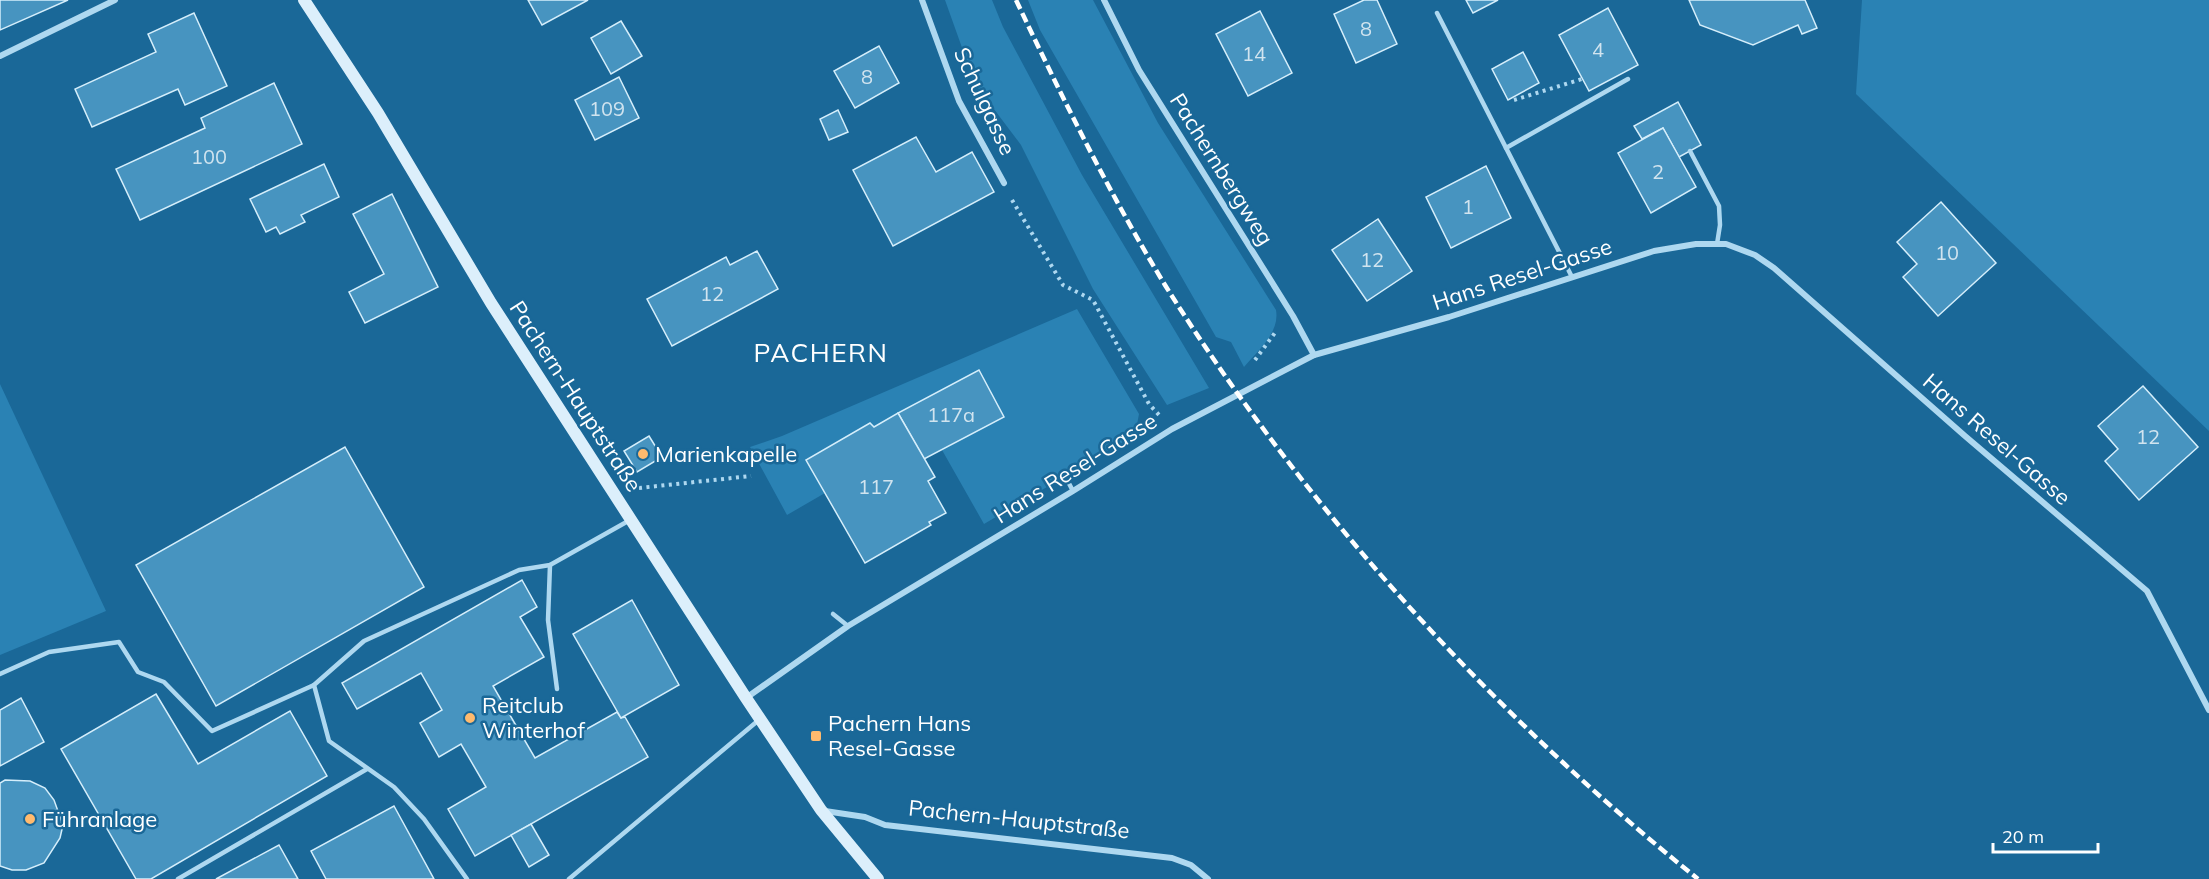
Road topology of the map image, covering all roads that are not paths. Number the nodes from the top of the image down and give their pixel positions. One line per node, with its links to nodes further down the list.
1 (115, 0): 6 (street)
2 (304, 0): 16 (main road, Pachern-Hauptstraße)
3 (922, 0): 10 (street, Schulgasse)
4 (1104, 0): 13 (street, Pachernbergweg)
5 (1437, 13): 8 (lane)
6 (0, 56)
7 (1628, 79): 8 (lane)
8 (1506, 148): 12 (lane)
9 (1690, 151): 11 (lane)
10 (1004, 183)
11 (1717, 244): 12 (street, Hans Resel-Gasse); 24 (street, Hans Resel-Gasse)
12 (1572, 277): 13 (street, Hans Resel-Gasse)
13 (1314, 355): 15 (street, Hans Resel-Gasse)
14 (1065, 476): 15 (lane)
15 (1073, 491): 19 (street, Hans Resel-Gasse)
16 (631, 520): 17 (lane); 23 (main road, Pachern-Hauptstraße)
17 (550, 565): 21 (lane); 22 (lane)
18 (833, 614): 19 (lane)
19 (848, 626): 23 (street, Hans Resel-Gasse)
20 (0, 674): 21 (lane)
21 (314, 685): 26 (lane)
22 (557, 689)
23 (746, 698): 25 (main road, Pachern-Hauptstraße)
24 (2209, 710)
25 (760, 719): 27 (main road, Pachern-Hauptstraße); 30 (lane)
26 (367, 769): 28 (lane); 29 (lane)
27 (821, 810): 31 (main road, Pachern-Hauptstraße); 32 (street, Pachern-Hauptstraße)
28 (178, 879)
29 (467, 879)
30 (568, 879)
31 (878, 879)
32 (1208, 879)

